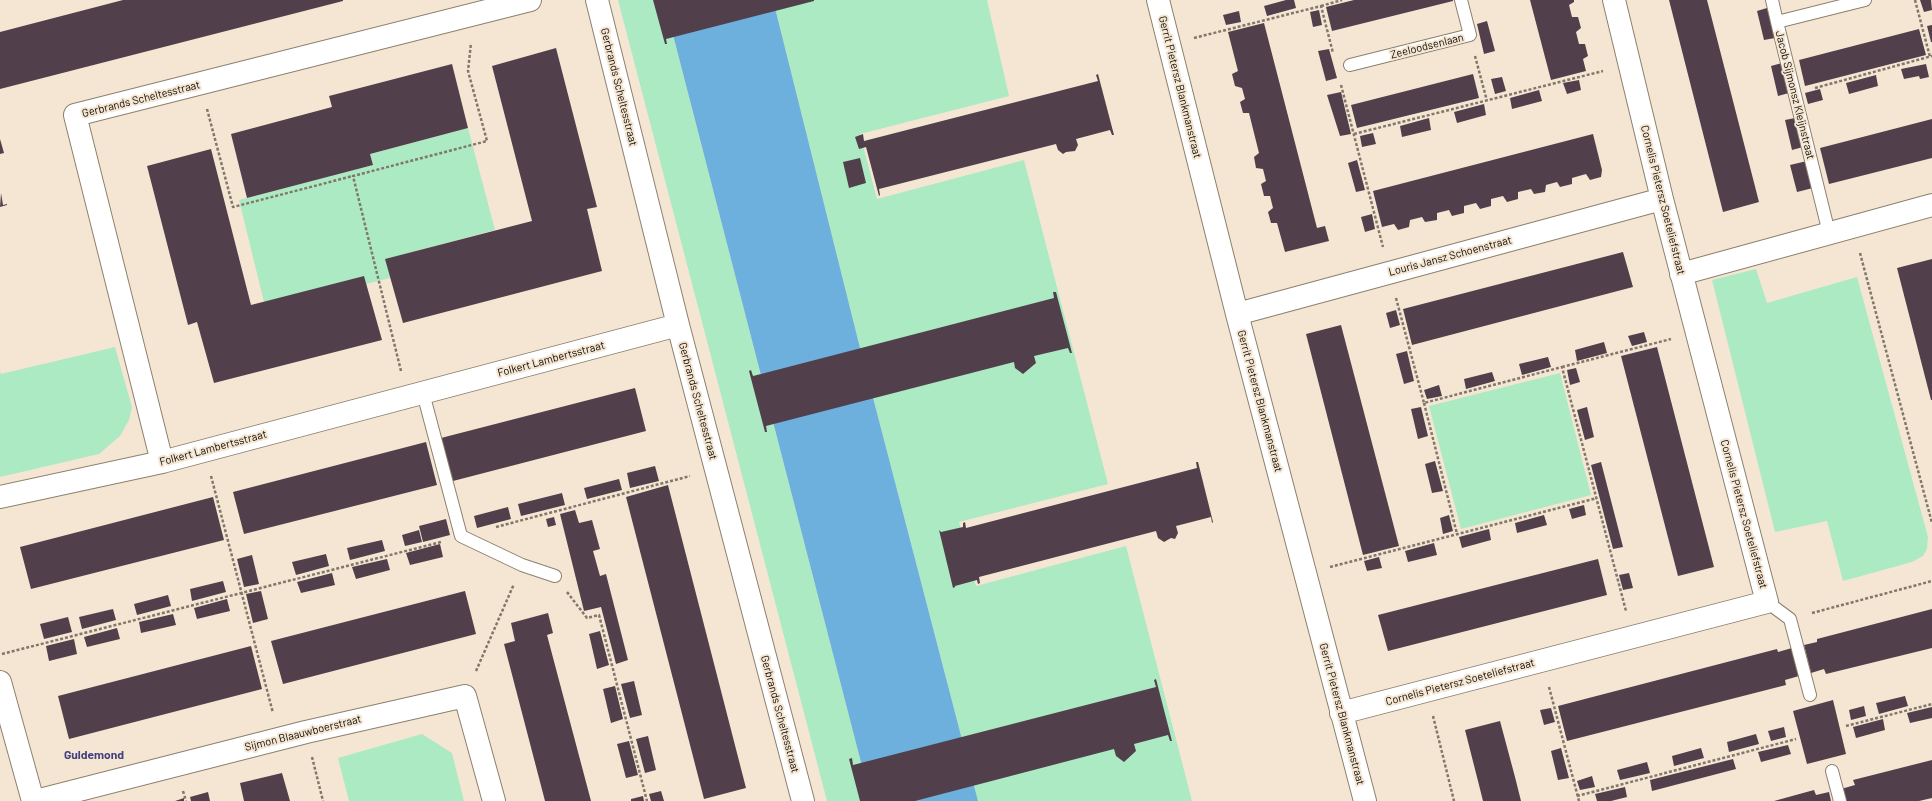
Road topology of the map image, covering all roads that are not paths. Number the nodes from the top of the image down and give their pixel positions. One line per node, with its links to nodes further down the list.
1 (530, 0): 17 (street, Gerbrands Scheltesstraat)
2 (597, 0): 15 (street, Gerbrands Scheltesstraat)
3 (1158, 0): 14 (street, Gerrit Pietersz Blankmanstraat)
4 (1461, 0): 9 (lane, Zeeloodsenlaan)
5 (1614, 0): 10 (street, Cornelis Pietersz Soeteliefstraat)
6 (1772, 0): 8 (lane)
7 (1865, 0): 8 (lane, Jacob Sijmonsz Kleijnstraat)
8 (1777, 22): 12 (lane, Jacob Sijmonsz Kleijnstraat)
9 (1350, 65)
10 (1662, 199): 13 (street, Cornelis Pietersz Soeteliefstraat); 14 (street, Louris Jansz Schoenstraat)
11 (1932, 205): 12 (street)
12 (1829, 233): 13 (street)
13 (1681, 274): 20 (street, Cornelis Pietersz Soeteliefstraat)
14 (1237, 314): 23 (street, Gerrit Pietersz Blankmanstraat)
15 (678, 326): 16 (street, Folkert Lambertsstraat); 27 (street, Gerbrands Scheltesstraat)
16 (415, 395): 17 (street, Folkert Lambertsstraat); 19 (lane)
17 (162, 462): 18 (street, Folkert Lambertsstraat)
18 (0, 497)
19 (555, 576)
20 (1767, 602): 22 (lane); 23 (street, Cornelis Pietersz Soeteliefstraat)
21 (0, 682): 25 (street)
22 (1810, 695)
23 (1341, 713): 28 (street, Gerrit Pietersz Blankmanstraat)
24 (1832, 771): 29 (lane)
25 (34, 801): 26 (street, Sijmon Blaauwboerstraat)
26 (494, 801)
27 (803, 801)
28 (1364, 801)
29 (1840, 801)

